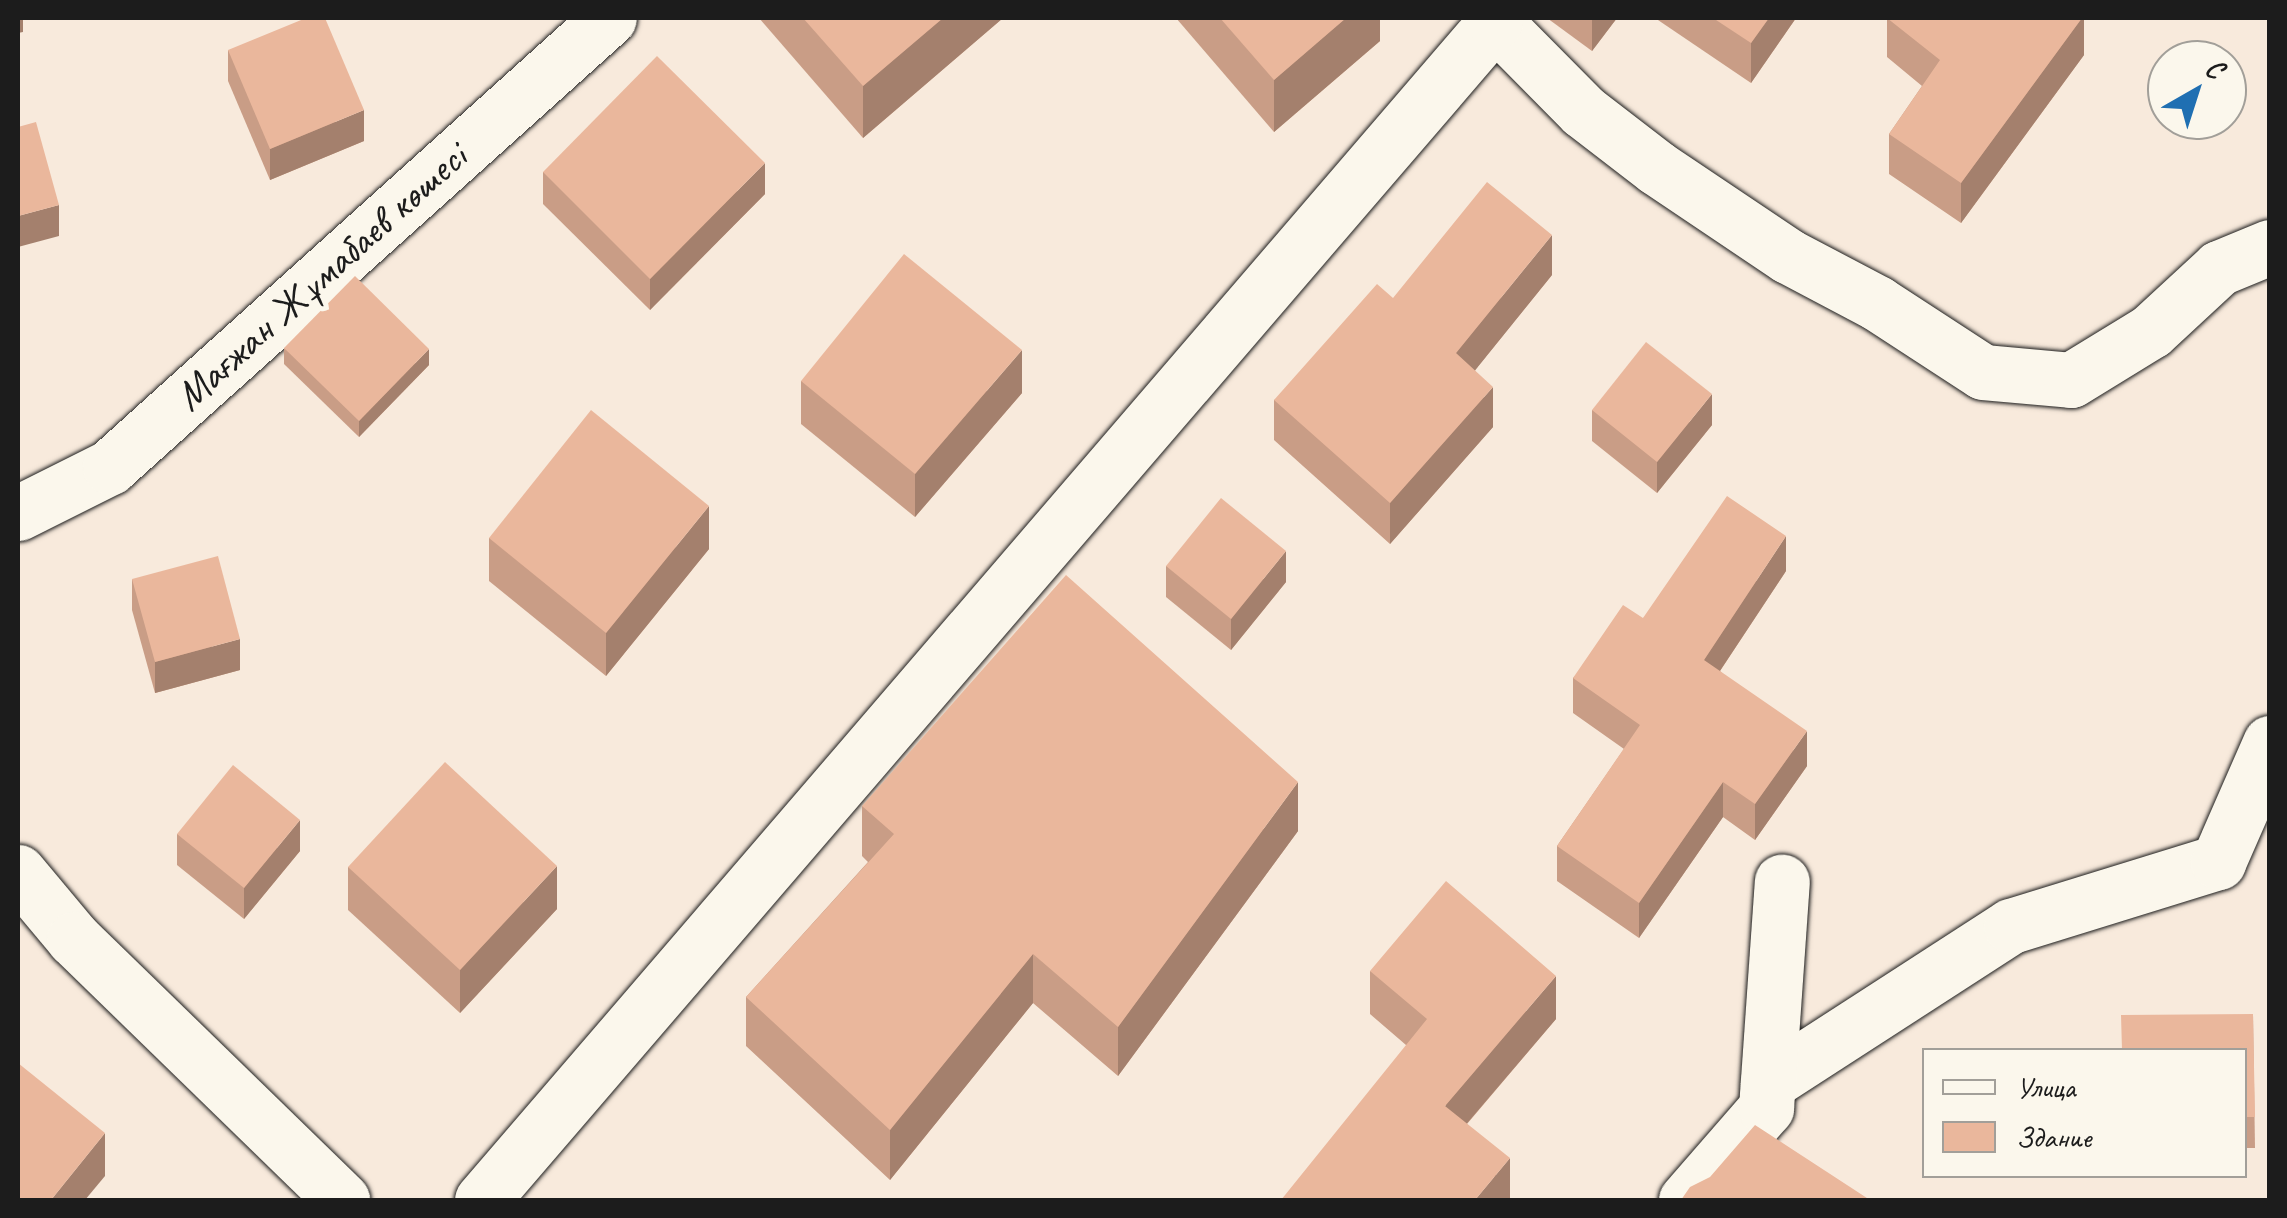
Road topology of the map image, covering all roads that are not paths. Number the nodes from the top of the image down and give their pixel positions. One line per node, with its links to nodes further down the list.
1 (609, 18): 4 (street, Мағжан Жұмабаев көшесі)
2 (1494, 20): 3 (street); 10 (street)
3 (2270, 247)
4 (18, 513)
5 (2270, 744): 8 (street)
6 (18, 872): 9 (street)
7 (1782, 882): 8 (street)
8 (1768, 1083): 11 (street)
9 (342, 1200)
10 (482, 1200)
11 (1686, 1200)

